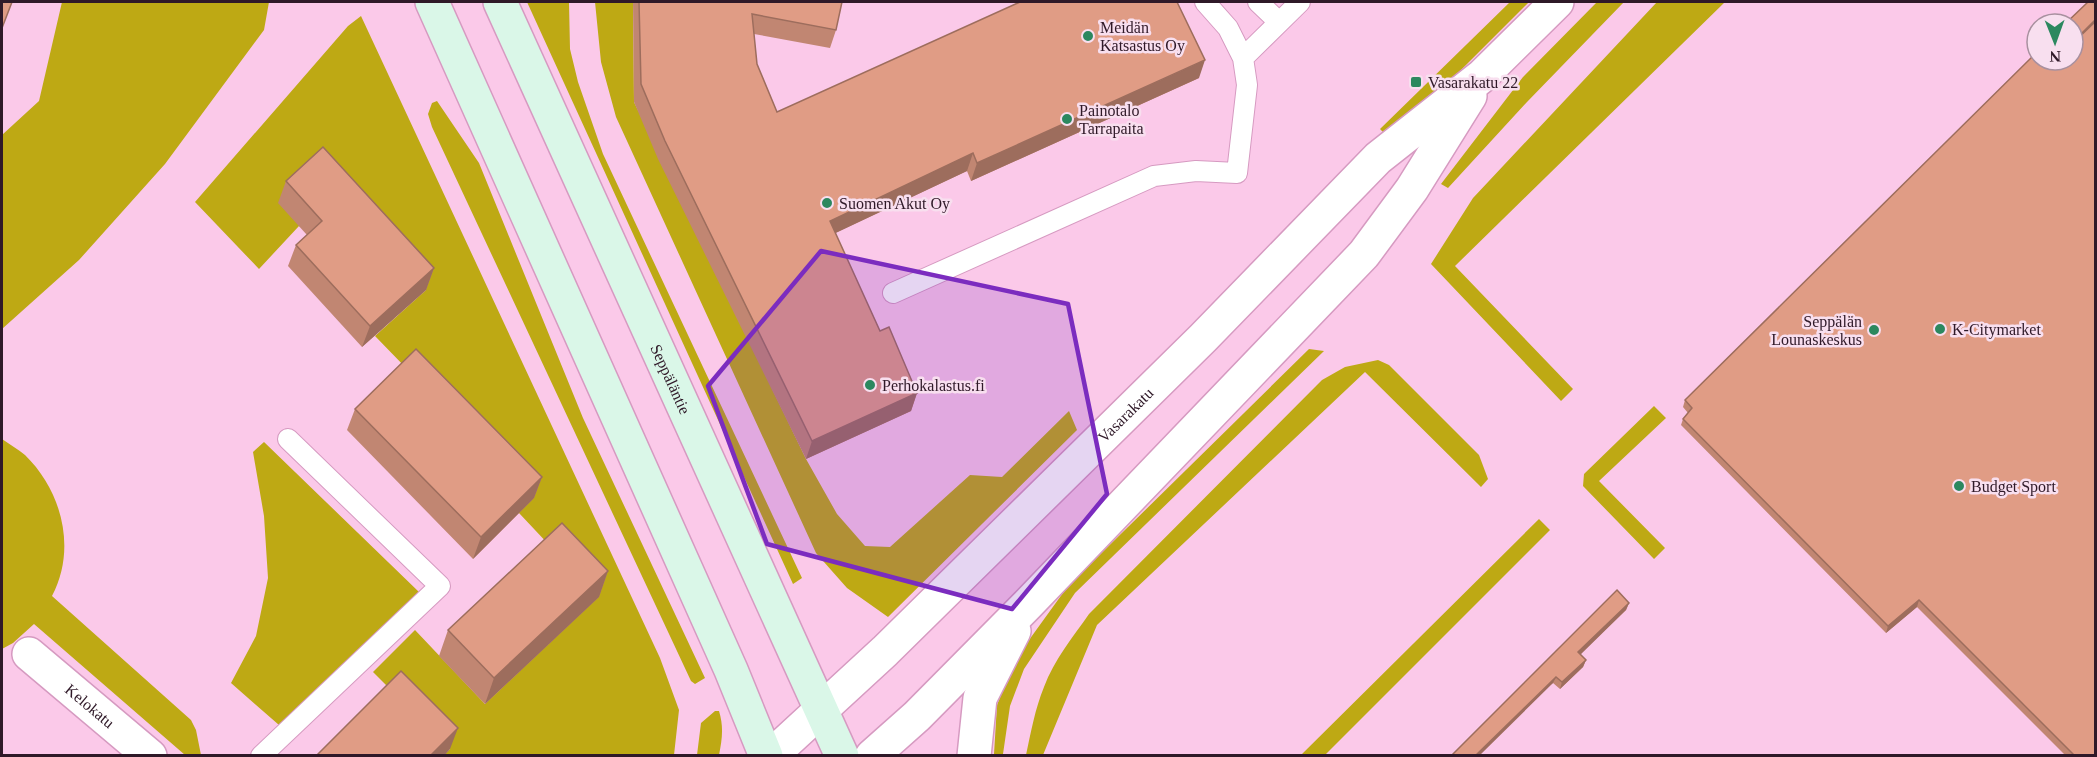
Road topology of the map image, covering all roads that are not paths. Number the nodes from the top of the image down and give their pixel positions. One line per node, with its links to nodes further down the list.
1 (432, 2): 17 (main road)
2 (500, 2): 14 (main road, Seppäläntie)
3 (1205, 2): 8 (lane)
4 (1258, 2): 7 (lane)
5 (1300, 2): 7 (lane)
6 (1557, 2): 9 (street, Vasarakatu)
7 (1279, 22): 8 (lane)
8 (1243, 58): 10 (lane)
9 (1482, 76): 12 (street, Vasarakatu); 14 (street, Vasarakatu)
10 (893, 293)
11 (288, 439): 16 (lane)
12 (1028, 604): 19 (street, Vasarakatu); 20 (street)
13 (29, 654): 15 (street, Kelokatu)
14 (821, 710): 17 (street, Vasarakatu); 18 (main road, Seppäläntie)
15 (150, 756)
16 (261, 756)
17 (769, 756)
18 (842, 756)
19 (872, 756)
20 (974, 756)

